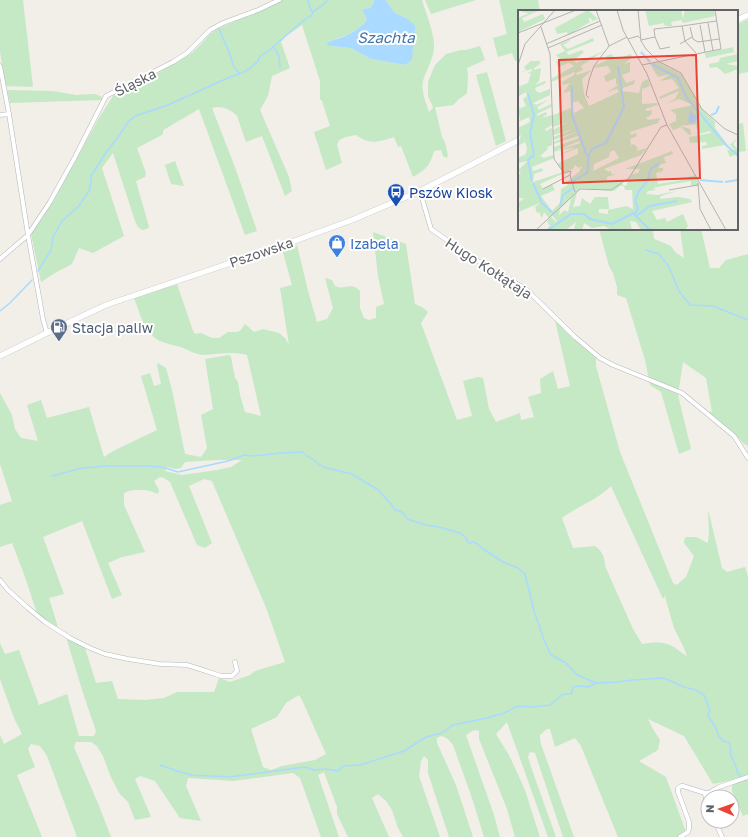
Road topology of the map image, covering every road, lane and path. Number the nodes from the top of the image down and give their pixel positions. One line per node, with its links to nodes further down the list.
1 (279, 0): 9 (street, Śląska)
2 (748, 15): 3 (main road)
3 (738, 20)
4 (0, 66): 5 (street)
5 (9, 114): 6 (street); 9 (street)
6 (0, 115)
7 (518, 141): 8 (main road, Pszowska)
8 (420, 191): 11 (main road, Pszowska); 13 (street, Hugo Kołłątaja)
9 (28, 235): 10 (street, Śląska); 11 (street)
10 (0, 259)
11 (47, 333): 12 (main road, Pszowska)
12 (0, 356)
13 (748, 458)
14 (0, 580): 15 (street)
15 (235, 662)
16 (748, 777): 17 (street)
17 (715, 789)
18 (700, 791): 19 (street)
19 (680, 837)

